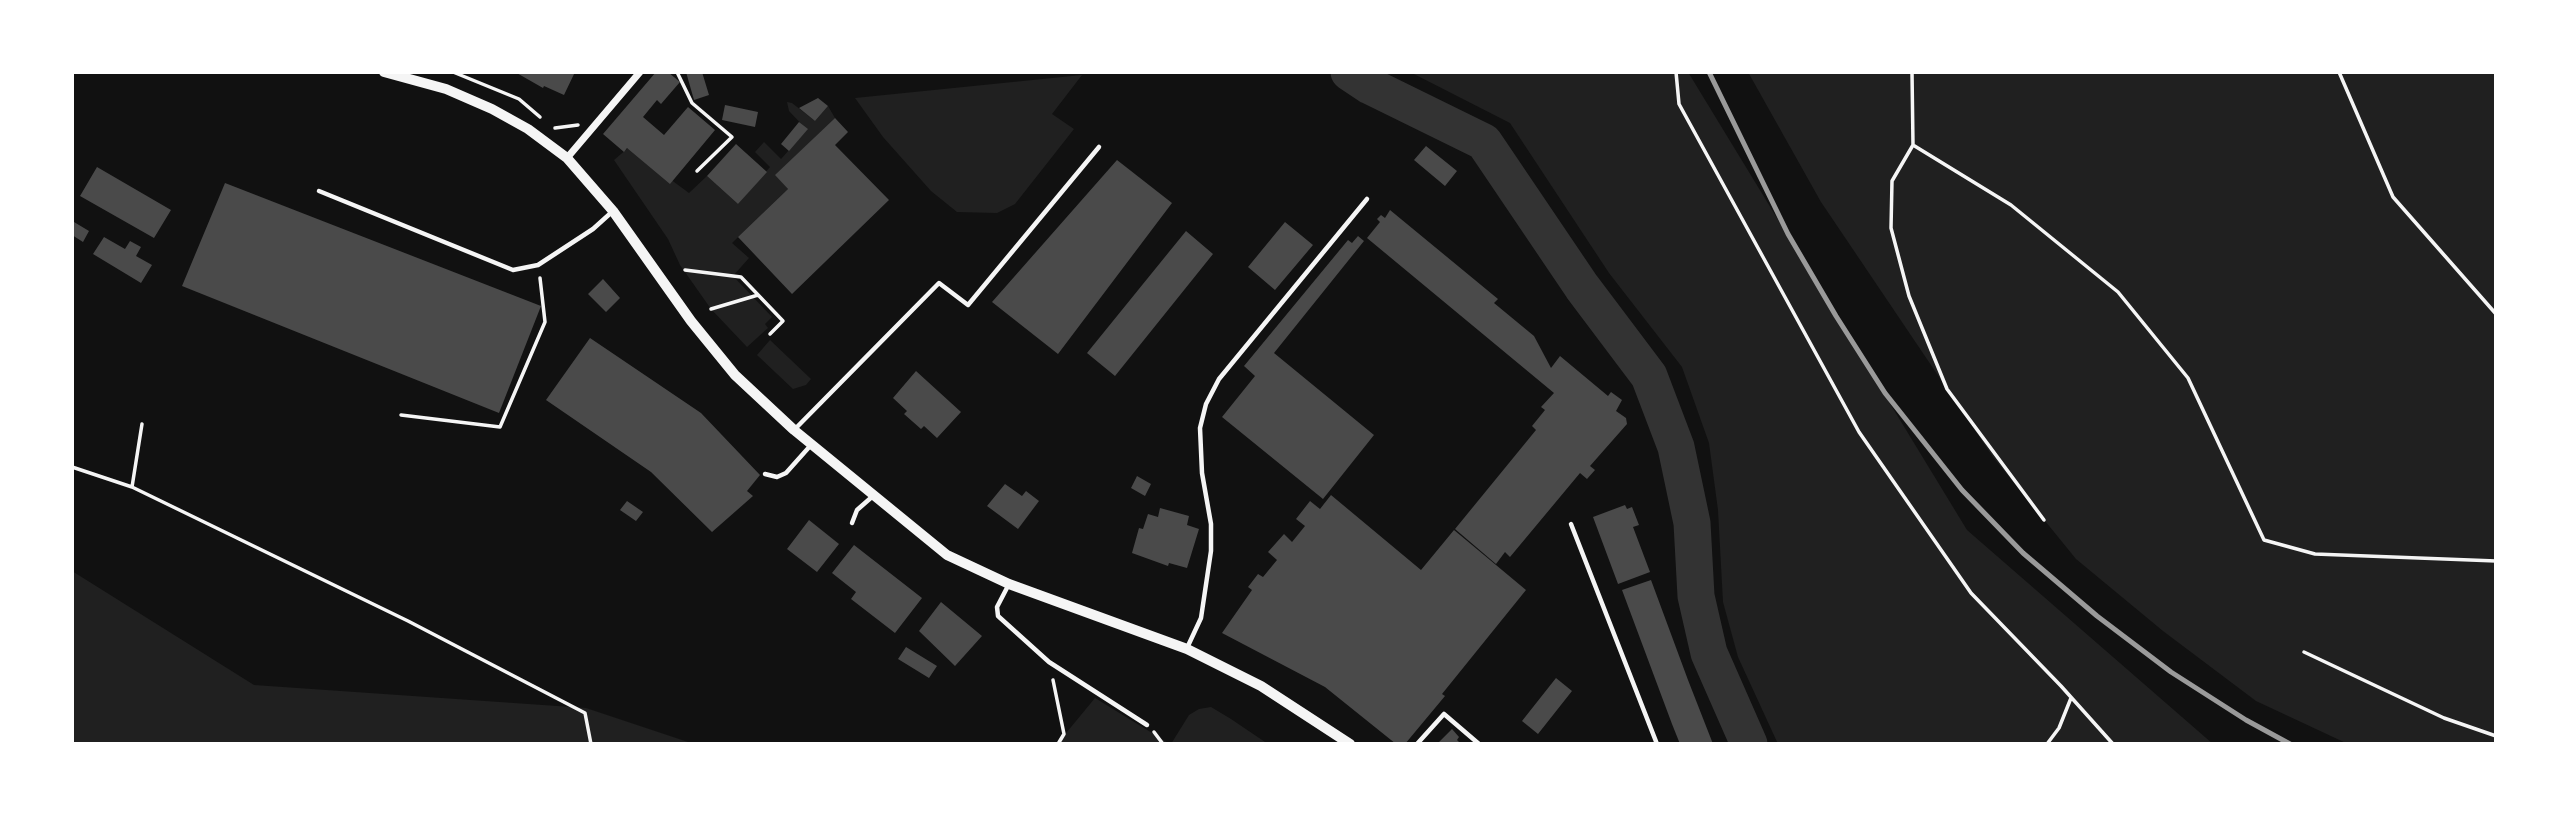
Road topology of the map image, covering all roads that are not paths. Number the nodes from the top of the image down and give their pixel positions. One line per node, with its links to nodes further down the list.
1 (384, 72): 4 (street)
2 (640, 72): 4 (street)
3 (1099, 147): 8 (lane)
4 (567, 158): 7 (street)
5 (319, 191): 7 (lane)
6 (1367, 199): 15 (lane)
7 (613, 211): 8 (street)
8 (794, 430): 9 (street)
9 (811, 444): 10 (lane); 11 (street)
10 (765, 474)
11 (873, 496): 12 (lane); 14 (street)
12 (852, 523)
13 (1571, 524): 20 (lane)
14 (1009, 584): 15 (street); 16 (lane)
15 (1187, 649): 17 (street)
16 (1147, 724)
17 (1350, 744)
18 (1417, 744): 19 (lane)
19 (1479, 744)
20 (1657, 744)

